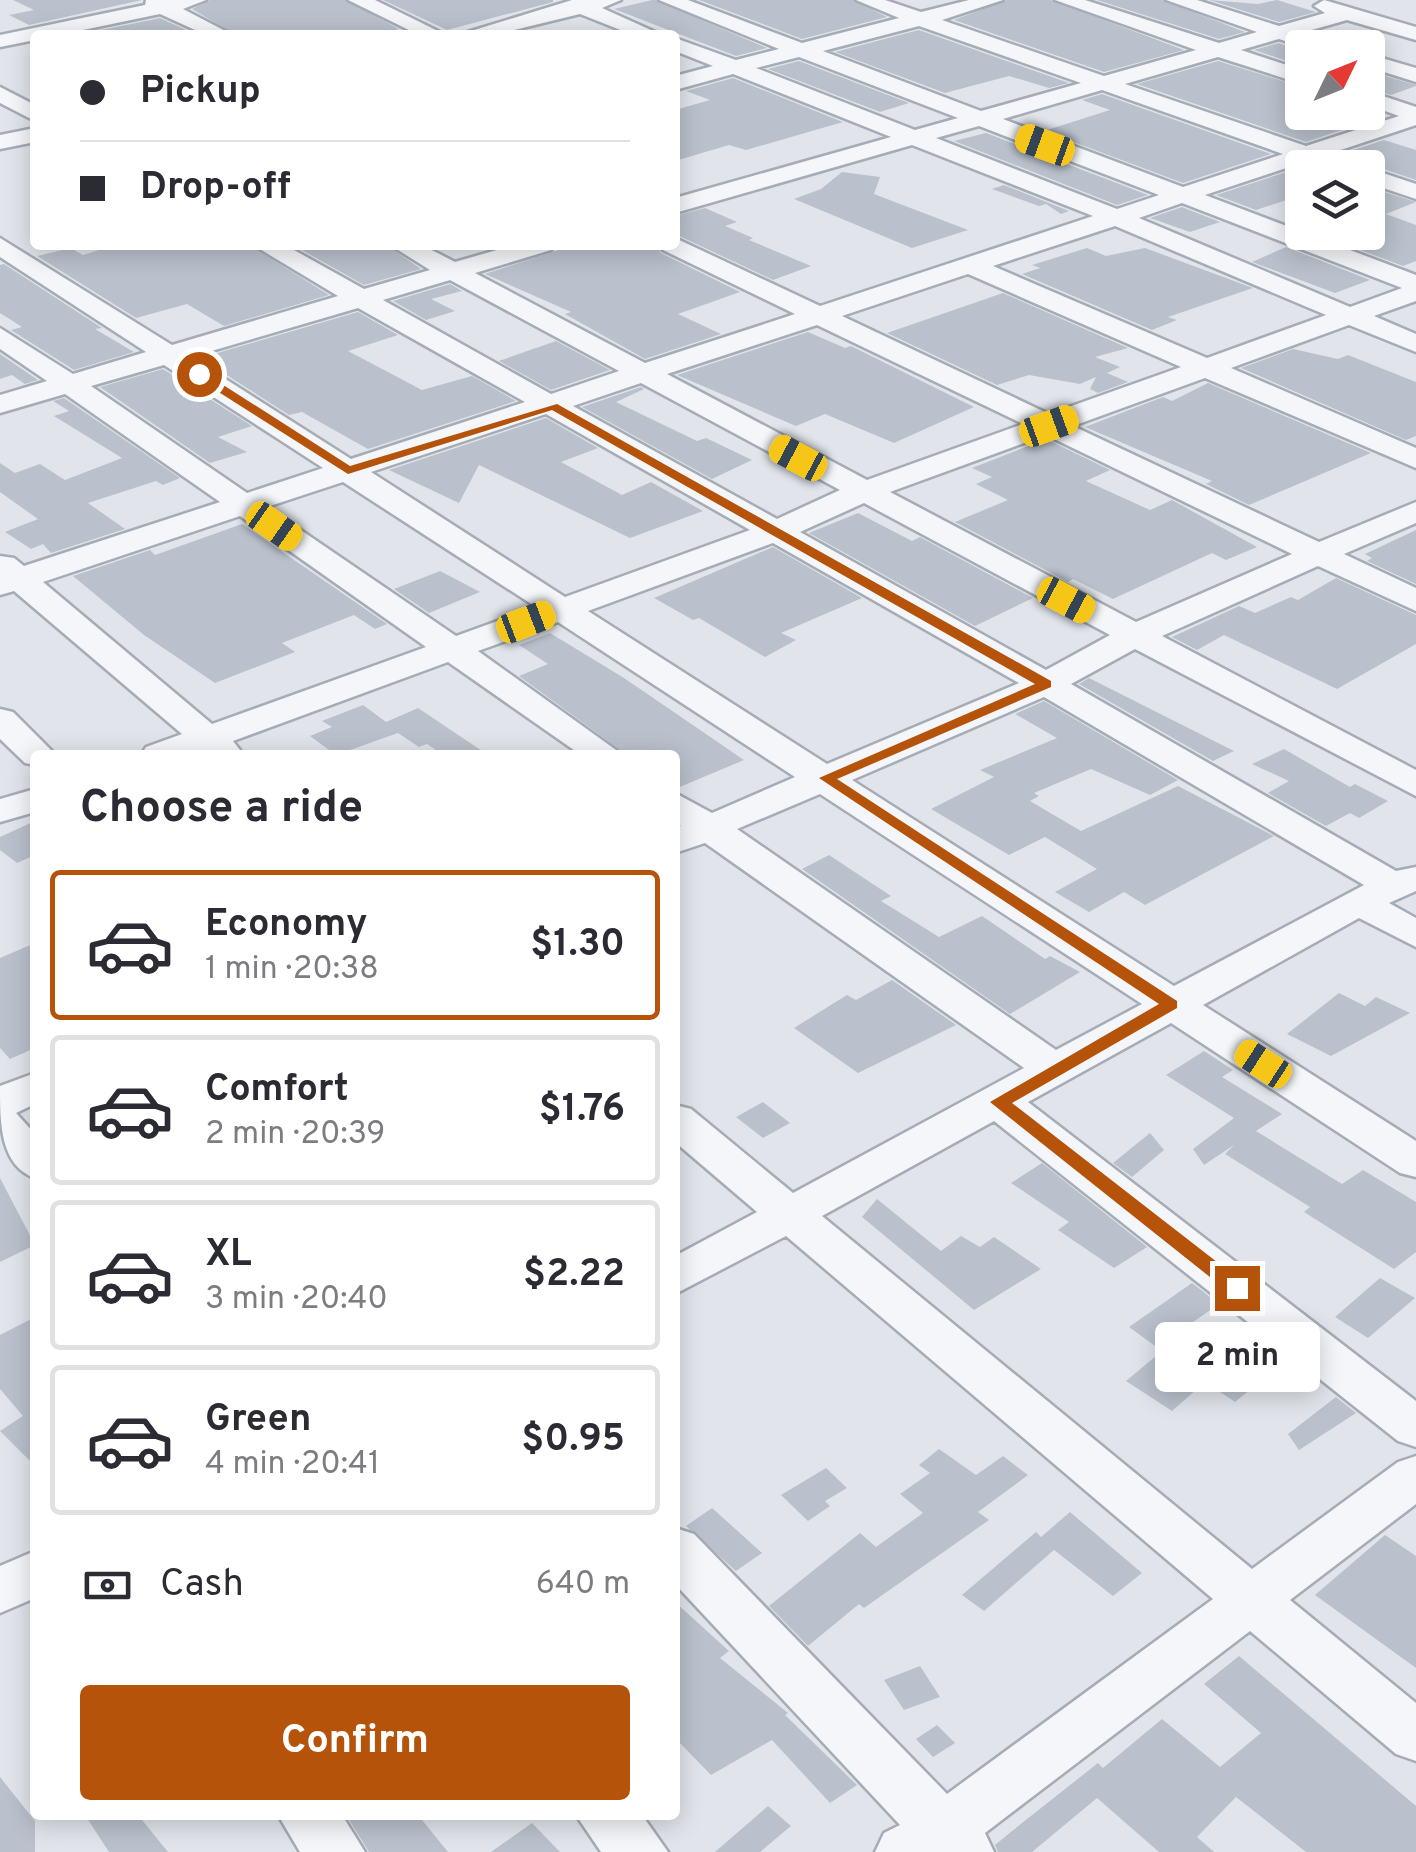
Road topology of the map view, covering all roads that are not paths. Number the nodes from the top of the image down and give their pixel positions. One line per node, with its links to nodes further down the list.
1 (196, 0): 10 (street)
2 (358, 0): 16 (street)
3 (611, 0): 11 (street)
4 (669, 0): 26 (street)
5 (866, 0): 13 (street)
6 (993, 0): 13 (street)
7 (1065, 0): 25 (street)
8 (1176, 0): 20 (street)
9 (1306, 0): 12 (street)
10 (156, 3): 14 (street); 15 (street)
11 (572, 3): 17 (street); 18 (street)
12 (1346, 13): 20 (street); 22 (street)
13 (918, 19): 26 (street); 33 (street)
14 (40, 30)
15 (213, 30)
16 (425, 30)
17 (484, 30)
18 (640, 30)
19 (30, 32): 23 (street)
20 (1278, 32): 21 (street); 25 (street)
21 (1285, 34)
22 (1416, 34)
23 (1, 39): 27 (street)
24 (680, 46): 29 (street)
25 (1218, 50): 30 (street); 33 (street)
26 (796, 51): 29 (street); 38 (street)
27 (30, 54)
28 (1385, 65): 31 (street)
29 (733, 68): 32 (street); 40 (street)
30 (1285, 72)
31 (1416, 75)
32 (680, 81)
33 (1102, 83): 38 (street); 42 (street)
34 (0, 94): 36 (street)
35 (1385, 104): 37 (street)
36 (30, 111)
37 (1416, 116): 43 (street)
38 (977, 120): 40 (street); 47 (street)
39 (30, 135): 41 (street)
40 (913, 138): 48 (street); 49 (street)
41 (0, 142)
42 (1294, 150)
43 (1317, 150)
44 (1285, 161): 47 (street)
45 (1385, 181): 46 (street)
46 (1416, 192)
47 (1180, 196): 49 (street); 58 (street)
48 (680, 205)
49 (1116, 217): 56 (street); 62 (street)
50 (30, 249): 55 (street)
51 (680, 249): 61 (street)
52 (275, 250): 60 (street)
53 (413, 250): 57 (street)
54 (525, 250): 57 (street)
55 (4, 253): 65 (street)
56 (969, 265): 61 (street); 66 (street)
57 (454, 271): 60 (street); 67 (street)
58 (1416, 284)
59 (1416, 292): 62 (street)
60 (365, 300): 65 (street); 70 (street)
61 (820, 314): 67 (street); 71 (street)
62 (1345, 316): 64 (street); 66 (street)
63 (0, 336): 68 (street)
64 (1416, 344)
65 (169, 355): 68 (street); 73 (street)
66 (1207, 368): 71 (street); 72 (street)
67 (640, 374): 70 (street); 74 (street)
68 (69, 384): 69 (street); 75 (street)
69 (0, 404)
70 (553, 406): 73 (street); 77 (street)
71 (1049, 426): 74 (street); 78 (street)
72 (1416, 459)
73 (348, 470): 75 (street); 81 (street)
74 (862, 492): 77 (street); 82 (street)
75 (244, 505): 79 (street); 83 (street)
76 (1416, 511): 78 (street)
77 (775, 532): 81 (street); 84 (street)
78 (1318, 555): 80 (street); 82 (street)
79 (7, 576): 86 (street)
80 (1416, 601)
81 (562, 608): 83 (street); 90 (street)
82 (1134, 636): 84 (street); 91 (street)
83 (453, 650): 86 (street); 89 (street)
84 (1046, 684): 90 (street); 96 (street)
85 (0, 720): 87 (street)
86 (216, 746): 88 (street)
87 (33, 750)
88 (191, 750)
89 (597, 750)
90 (826, 778): 95 (street); 98 (street)
91 (1416, 785)
92 (30, 802): 93 (street)
93 (0, 811)
94 (680, 812): 95 (street)
95 (694, 836): 99 (street)
96 (1391, 888): 97 (street); 98 (street)
97 (1416, 935)
98 (1171, 1004): 99 (street); 106 (street)
99 (1056, 1070): 101 (street)
100 (30, 1090): 102 (street)
101 (999, 1102): 107 (street); 109 (street)
102 (0, 1103)
103 (0, 1122): 105 (street)
104 (680, 1123): 107 (street)
105 (30, 1157)
106 (1416, 1162)
107 (786, 1214): 108 (street); 114 (street)
108 (680, 1273)
109 (1416, 1428)
110 (1416, 1476): 114 (street)
111 (680, 1556): 118 (street)
112 (30, 1575): 113 (street)
113 (0, 1590)
114 (1253, 1597): 115 (street); 118 (street)
115 (1416, 1737)
116 (311, 1820): 119 (street)
117 (609, 1820): 120 (street)
118 (937, 1845)
119 (335, 1852)
120 (638, 1852)

